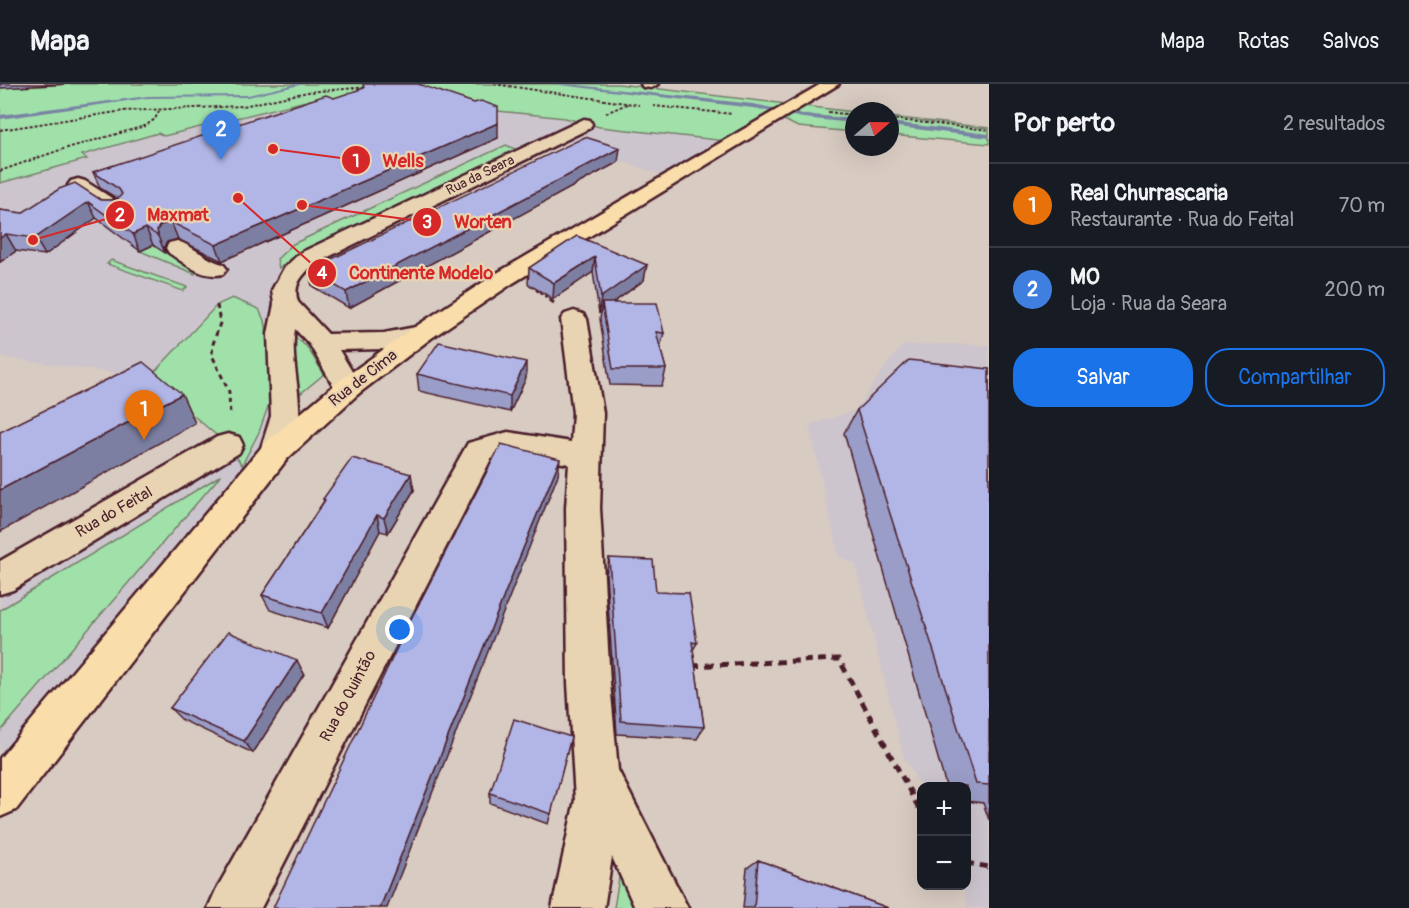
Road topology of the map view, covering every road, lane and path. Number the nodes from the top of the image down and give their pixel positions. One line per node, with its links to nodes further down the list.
1 (494, 84): 5 (path)
2 (832, 84): 23 (main road, Rua de Cima)
3 (371, 87): 8 (path)
4 (640, 100): 5 (path)
5 (628, 104): 6 (path); 11 (path)
6 (639, 105)
7 (650, 106): 9 (path)
8 (160, 110): 12 (path); 14 (path)
9 (738, 114)
10 (899, 120): 13 (path)
11 (584, 124): 20 (street, Rua da Seara)
12 (0, 130)
13 (989, 130)
14 (0, 171)
15 (78, 185): 16 (street)
16 (117, 210)
17 (177, 248): 18 (street)
18 (216, 269)
19 (534, 289): 22 (path)
20 (286, 293): 24 (street); 27 (street)
21 (217, 305): 26 (path)
22 (574, 319): 28 (street)
23 (421, 334): 24 (street); 25 (main road, Rua de Cima)
24 (321, 342): 25 (street)
25 (348, 388): 27 (main road, Rua de Cima)
26 (228, 445): 29 (street, Rua do Feital)
27 (276, 451): 32 (main road, Rua de Cima)
28 (585, 456): 31 (street); 36 (street, Rua do Quintão)
29 (0, 579)
30 (684, 667): 33 (path)
31 (596, 774): 37 (street); 38 (street)
32 (0, 794)
33 (917, 806)
34 (971, 864): 35 (path)
35 (989, 867)
36 (234, 908)
37 (578, 908)
38 (662, 908)

